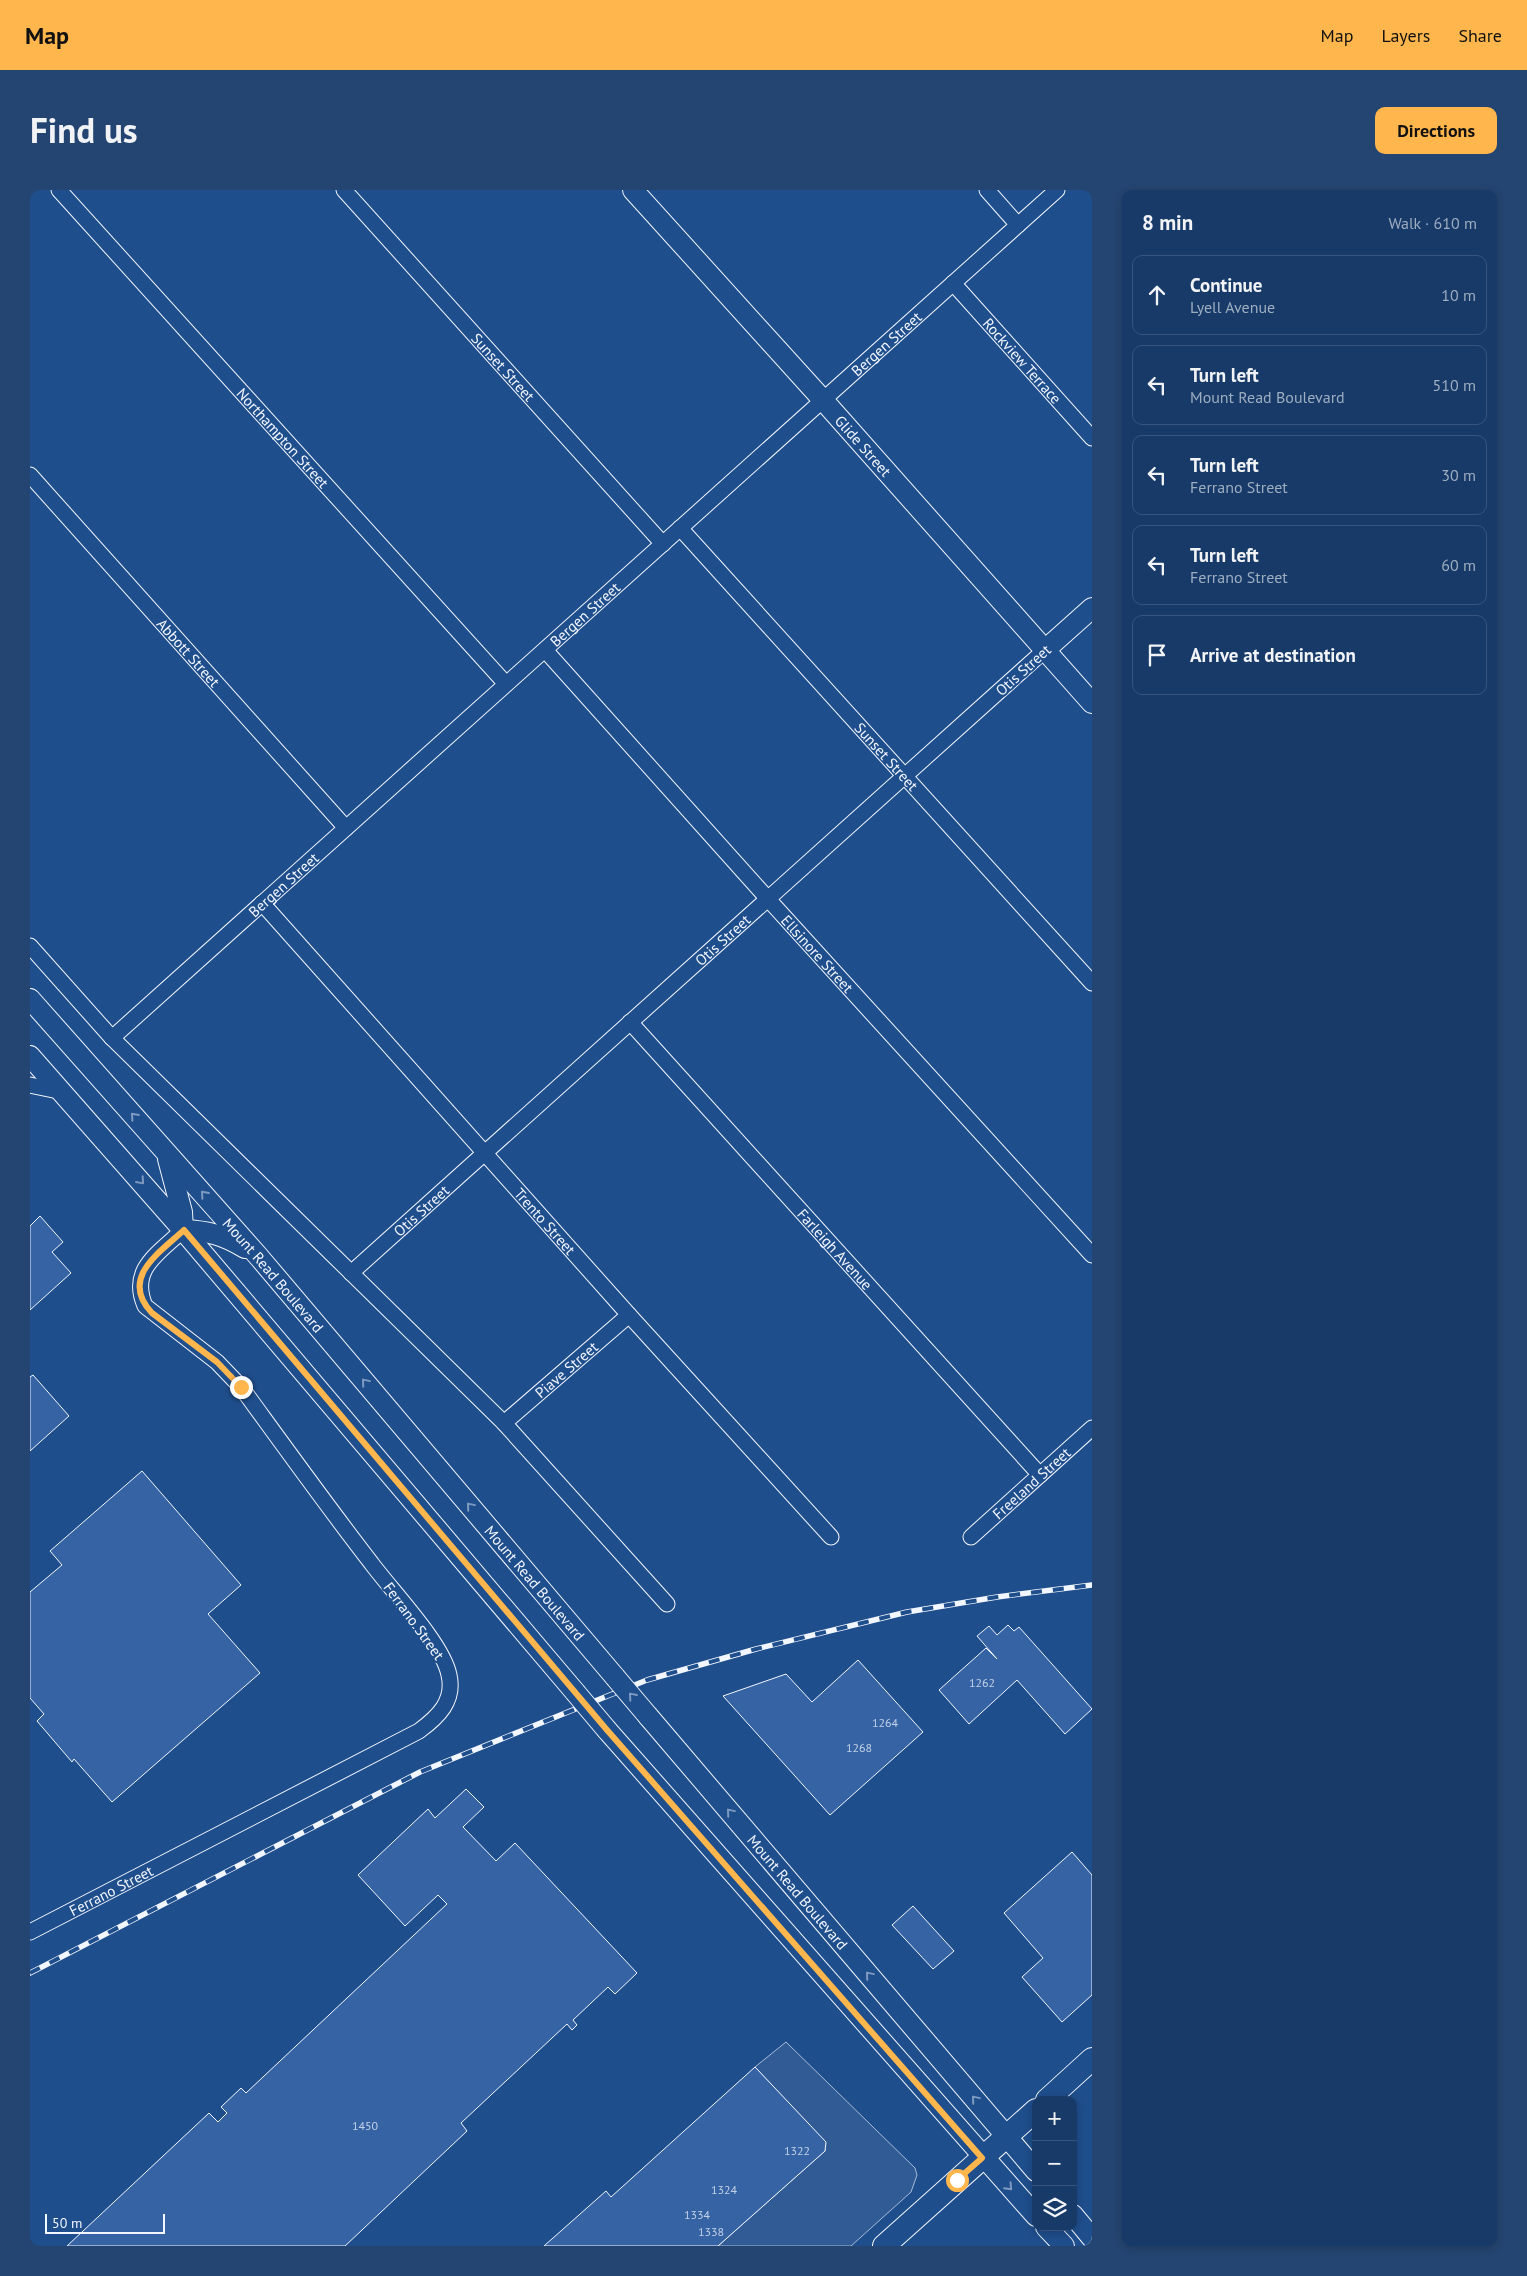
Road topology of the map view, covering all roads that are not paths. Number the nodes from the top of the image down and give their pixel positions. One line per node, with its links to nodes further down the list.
1 (59, 190): 16 (street, Northampton Street)
2 (344, 190): 12 (street, Sunset Street)
3 (633, 190): 8 (main road, Glide Street)
4 (987, 190): 6 (street)
5 (1057, 190): 6 (street, Bergen Street)
6 (1018, 225): 7 (street, Bergen Street)
7 (953, 283): 8 (street, Bergen Street); 9 (street, Rockview Terrace)
8 (823, 400): 11 (street, Bergen Street); 15 (main road, Glide Street)
9 (1092, 438)
10 (30, 475): 19 (street, Abbott Street)
11 (680, 528): 12 (street, Bergen Street); 18 (street, Sunset Street)
12 (663, 544): 14 (street, Bergen Street)
13 (1092, 608): 15 (main road, Otis Street)
14 (545, 650): 16 (street, Bergen Street); 20 (street, Ellsinore Street)
15 (1044, 650): 17 (main road, Glide Street); 18 (street, Otis Street)
16 (506, 684): 19 (street, Bergen Street)
17 (1092, 703)
18 (905, 776): 20 (street, Otis Street); 23 (street, Sunset Street)
19 (346, 828): 21 (street, Bergen Street)
20 (768, 899): 25 (street, Otis Street); 33 (street, Ellsinore Street)
21 (262, 903): 26 (street, Bergen Street); 31 (street, Trento Street)
22 (30, 946): 26 (street)
23 (1092, 983)
24 (30, 999): 30 (main road, Mount Read Boulevard, one-way to 24)
25 (630, 1022): 31 (street, Otis Street); 39 (street, Farleigh Avenue)
26 (112, 1038): 35 (street)
27 (30, 1056): 29 (main road)
28 (30, 1085): 29 (street)
29 (63, 1092): 32 (main road, one-way to 32)
30 (166, 1152): 32 (main road); 34 (main road, Mount Read Boulevard, one-way to 30)
31 (485, 1153): 35 (street, Otis Street); 36 (street, Trento Street)
32 (184, 1230): 34 (main road); 43 (street, Ferrano Street); 48 (main road, bridge)
33 (1092, 1255)
34 (259, 1257): 47 (main road, Mount Read Boulevard, one-way to 34, bridge)
35 (351, 1273): 37 (street)
36 (629, 1315): 37 (street, Piave Street); 40 (street, Trento Street)
37 (504, 1423): 42 (street)
38 (1092, 1428): 39 (street, Freeland Street)
39 (1040, 1475): 41 (street, Freeland Street)
40 (831, 1537)
41 (971, 1537)
42 (667, 1604)
43 (30, 1932)
44 (1092, 2059): 45 (main road)
45 (1051, 2096)
46 (1032, 2113): 47 (main road)
47 (1006, 2136): 48 (main road); 49 (main road, Mount Read Boulevard)
48 (982, 2158): 50 (main road, one-way to 50); 54 (main road)
49 (1032, 2166)
50 (1032, 2212)
51 (1077, 2220): 53 (main road)
52 (1050, 2231): 55 (main road)
53 (1092, 2238)
54 (884, 2246)
55 (1064, 2246)

